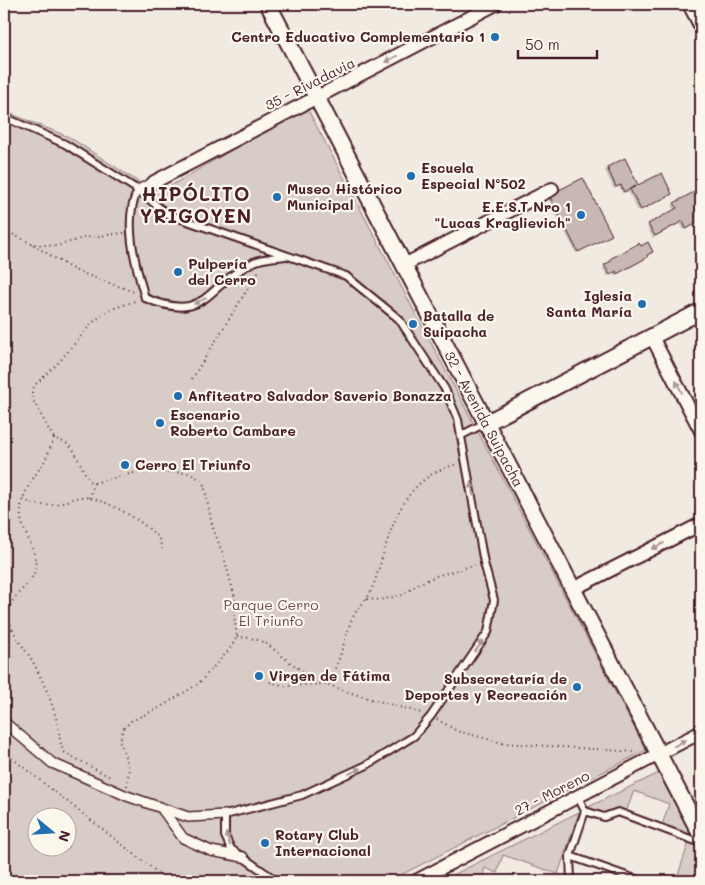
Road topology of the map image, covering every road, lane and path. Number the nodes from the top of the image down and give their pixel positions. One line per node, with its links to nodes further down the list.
1 (268, 4): 6 (street, 32 - Avenida Suipacha)
2 (496, 4): 4 (street, 35 - Rivadavia)
3 (689, 4): 5 (street)
4 (482, 7): 6 (street, 35 - Rivadavia, one-way to 6)
5 (701, 27)
6 (316, 98): 8 (street, 35 - Rivadavia); 16 (street, 32 - Avenida Suipacha)
7 (4, 117): 10 (lane)
8 (154, 182): 10 (street, 35 - Rivadavia)
9 (552, 189): 16 (street)
10 (138, 190): 12 (lane); 14 (lane)
11 (4, 230): 13 (path)
12 (131, 233): 13 (path); 17 (lane)
13 (32, 244): 17 (path)
14 (287, 256): 15 (lane); 23 (lane)
15 (266, 258): 17 (lane, one-way to 17); 20 (path)
16 (404, 265): 21 (street, 32 - Avenida Suipacha)
17 (145, 298): 24 (path)
18 (701, 311): 19 (street)
19 (652, 337): 21 (street); 22 (street, one-way to 19)
20 (192, 379)
21 (486, 423): 23 (lane); 32 (street, 32 - Avenida Suipacha)
22 (701, 431)
23 (462, 435): 25 (lane)
24 (54, 438): 26 (path); 28 (path)
25 (467, 462): 31 (lane, one-way to 25); 33 (path)
26 (94, 483): 27 (path); 34 (path)
27 (89, 498): 28 (path); 30 (path)
28 (23, 500): 43 (path)
29 (701, 524): 32 (street, one-way to 32)
30 (162, 549)
31 (484, 563): 33 (path); 37 (lane, one-way to 31)
32 (573, 589): 42 (street, 32 - Avenida Suipacha)
33 (367, 599): 36 (path)
34 (237, 637): 36 (path); 44 (path)
35 (270, 682): 36 (path)
36 (327, 684): 37 (path)
37 (431, 716): 41 (path); 48 (lane, one-way to 37)
38 (4, 722): 46 (street)
39 (701, 732): 42 (street, 27 - Moreno, one-way to 39)
40 (4, 752): 54 (path)
41 (639, 752)
42 (659, 754): 45 (street, 27 - Moreno); 49 (street, 32 - Avenida Suipacha)
43 (112, 778)
44 (119, 782)
45 (578, 797): 47 (lane); 53 (street, 27 - Moreno)
46 (162, 808): 48 (street); 52 (street)
47 (585, 811): 50 (lane); 51 (lane)
48 (225, 814): 52 (lane, one-way to 48)
49 (701, 835)
50 (701, 843)
51 (570, 856): 58 (lane); 59 (lane)
52 (243, 857): 55 (lane)
53 (430, 878): 56 (street, 27 - Moreno); 57 (lane)
54 (165, 881)
55 (277, 881)
56 (416, 881)
57 (448, 881)
58 (571, 881)
59 (641, 881)

